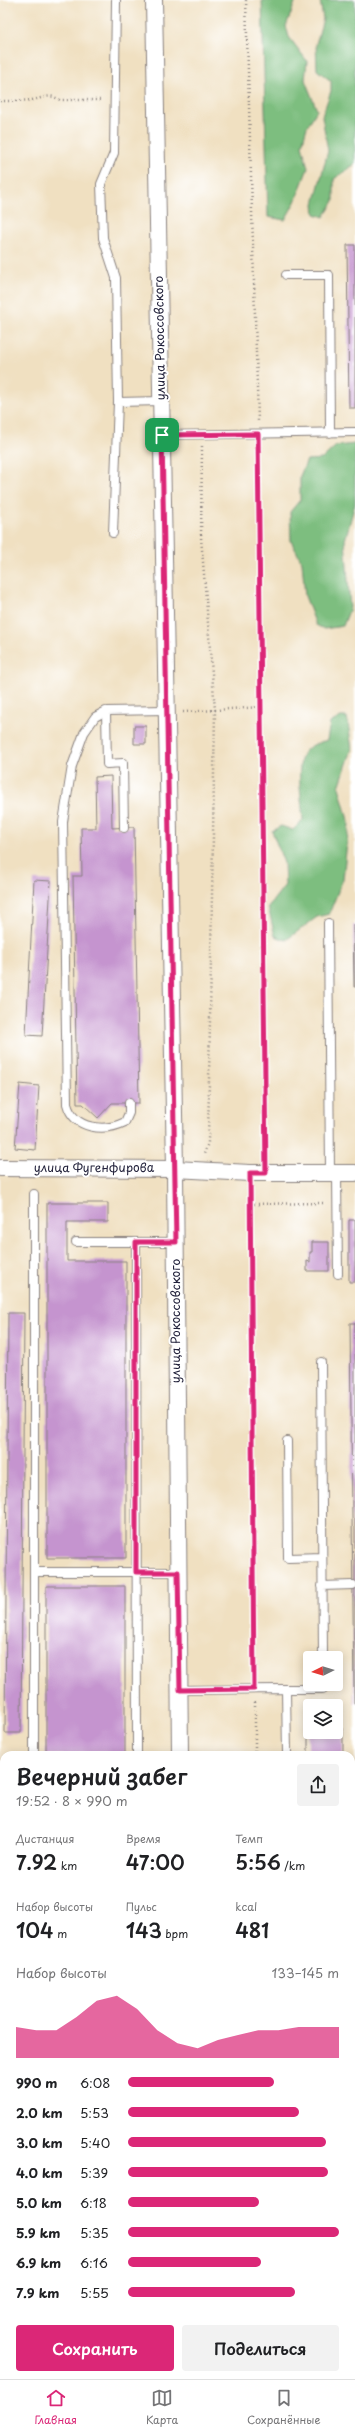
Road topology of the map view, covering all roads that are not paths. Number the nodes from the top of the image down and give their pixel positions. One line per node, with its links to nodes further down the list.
1 (116, 0): 5 (lane)
2 (154, 0): 4 (street, улица Рокоссовского)
3 (286, 275): 7 (lane)
4 (161, 401): 5 (lane); 8 (street, улица Рокоссовского)
5 (118, 402): 9 (lane)
6 (355, 432): 7 (lane)
7 (330, 433): 8 (lane)
8 (162, 435): 11 (street, улица Рокоссовского)
9 (113, 533)
10 (106, 711): 11 (lane); 12 (lane); 14 (lane)
11 (167, 712): 16 (street, улица Рокоссовского)
12 (124, 828)
13 (328, 923): 17 (lane)
14 (128, 1103)
15 (0, 1168): 16 (street, улица Фугенфирова)
16 (175, 1169): 17 (street, улица Фугенфирова); 22 (street, улица Рокоссовского)
17 (334, 1173): 18 (street, улица Фугенфирова); 23 (lane)
18 (355, 1173)
19 (34, 1194): 27 (lane)
20 (76, 1242): 21 (lane)
21 (136, 1242): 22 (lane); 28 (lane)
22 (176, 1242): 29 (street, улица Рокоссовского)
23 (338, 1274)
24 (321, 1362): 26 (lane)
25 (287, 1441): 26 (lane)
26 (322, 1557): 31 (lane)
27 (34, 1572): 28 (lane); 36 (lane)
28 (136, 1572): 29 (lane); 37 (lane)
29 (178, 1572): 35 (street, улица Рокоссовского)
30 (353, 1585): 31 (lane)
31 (322, 1586): 32 (lane)
32 (323, 1651)
33 (286, 1689): 34 (lane); 35 (lane); 39 (lane)
34 (303, 1689)
35 (180, 1690): 38 (street, улица Рокоссовского)
36 (34, 1751)
37 (137, 1751)
38 (180, 1751)
39 (287, 1751)

